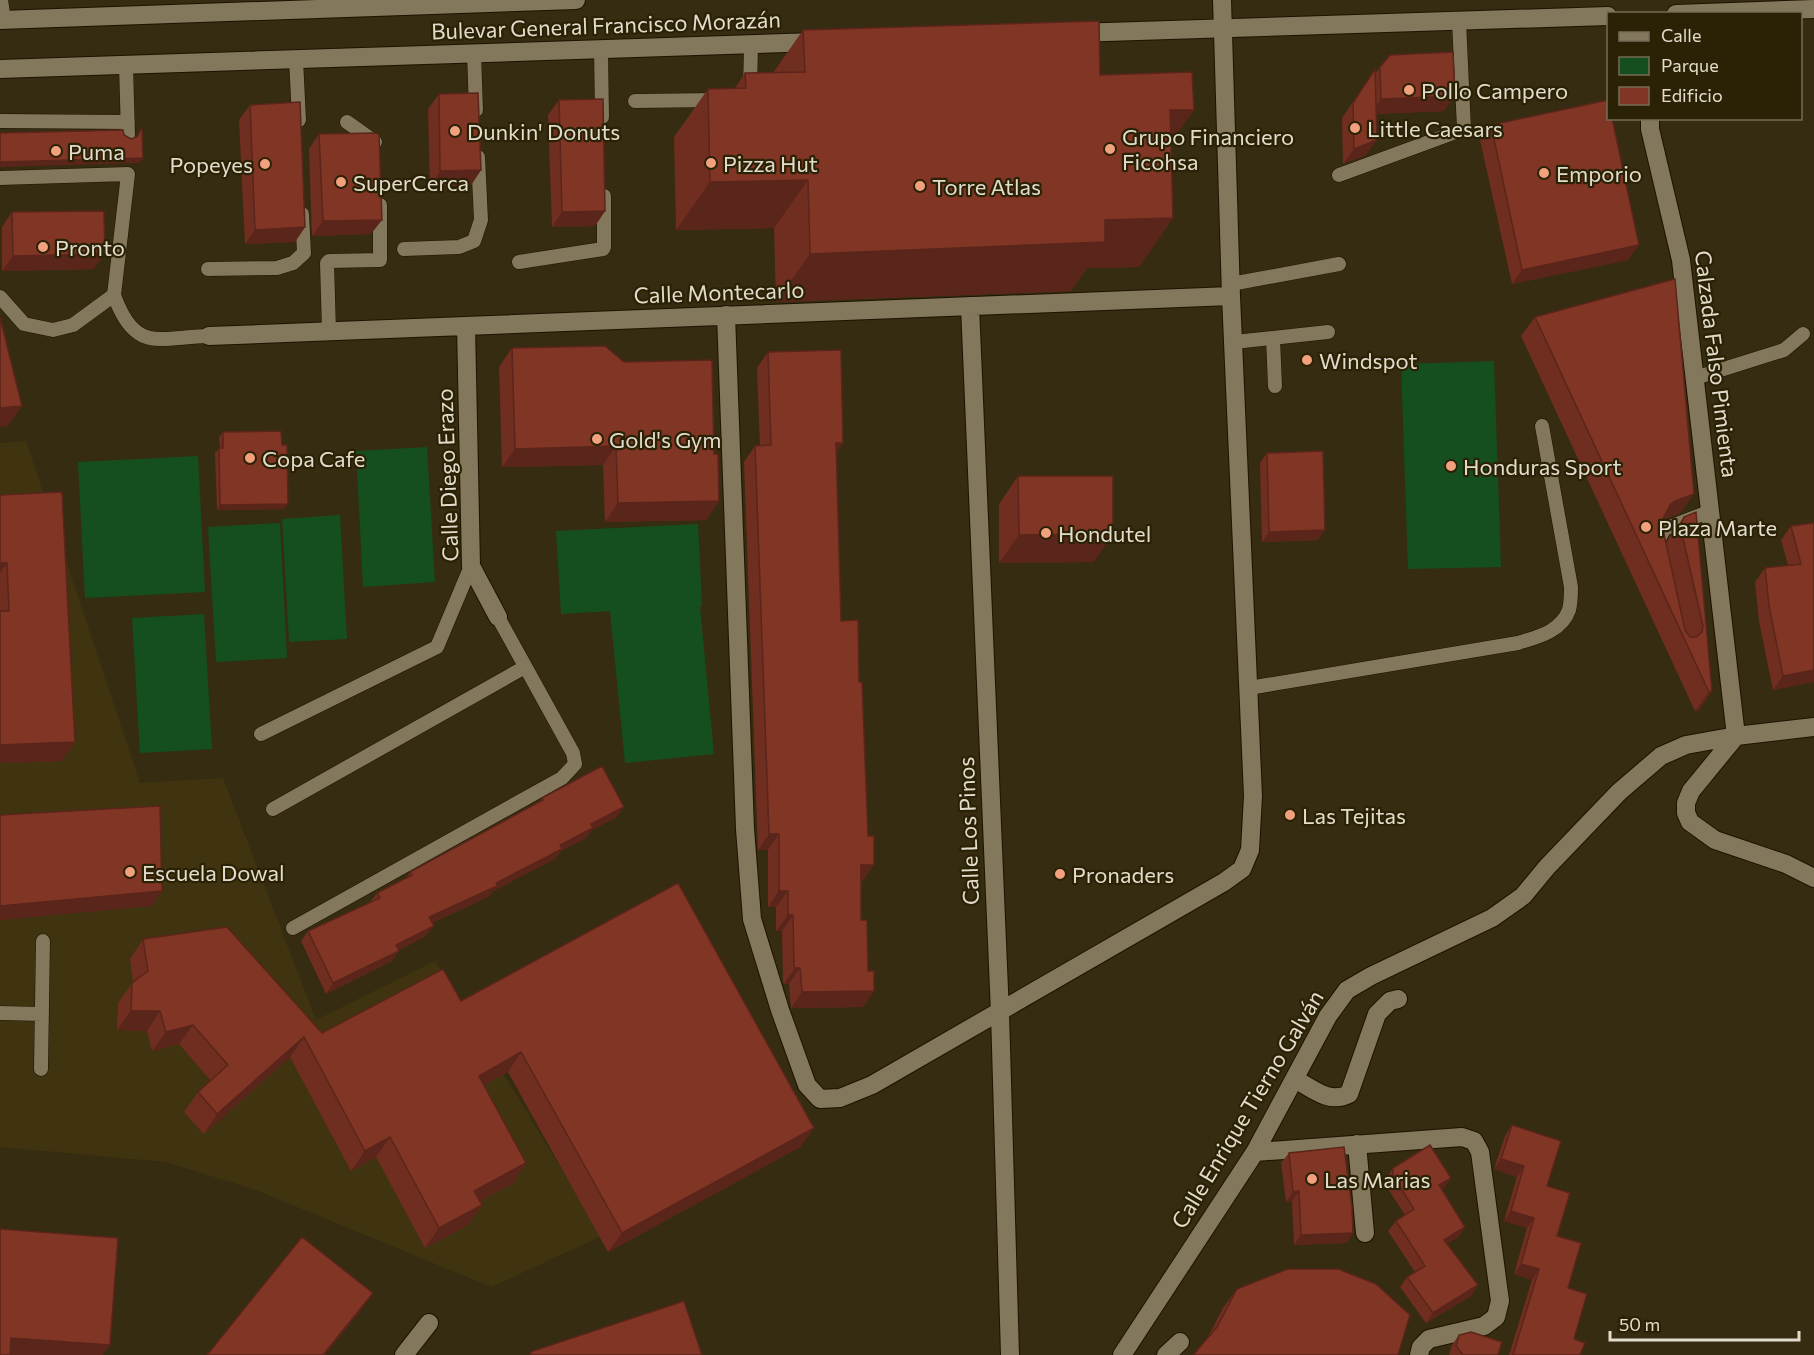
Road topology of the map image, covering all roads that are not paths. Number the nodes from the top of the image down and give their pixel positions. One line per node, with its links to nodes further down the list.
1 (1, 0): 13 (lane)
2 (565, 0): 3 (street, Bulevar General Francisco Morazán); 5 (street, Bulevar General Francisco Morazán)
3 (576, 0)
4 (1222, 0): 15 (street)
5 (532, 1): 6 (street, Bulevar General Francisco Morazán)
6 (433, 2): 7 (street, Bulevar General Francisco Morazán)
7 (390, 3): 8 (street, Bulevar General Francisco Morazán)
8 (325, 4): 9 (street, Bulevar General Francisco Morazán)
9 (205, 6): 13 (street, Bulevar General Francisco Morazán)
10 (1814, 9): 11 (street)
11 (1731, 12)
12 (1607, 16): 14 (street)
13 (2, 20)
14 (1459, 21): 15 (street); 33 (lane)
15 (1222, 28): 16 (street); 42 (street)
16 (1058, 34)
17 (836, 41): 18 (street, Bulevar General Francisco Morazán)
18 (751, 44): 19 (street, Bulevar General Francisco Morazán); 24 (lane)
19 (601, 49): 20 (street, Bulevar General Francisco Morazán); 29 (lane)
20 (474, 53): 21 (street, Bulevar General Francisco Morazán); 28 (lane)
21 (296, 59): 22 (street, Bulevar General Francisco Morazán); 30 (lane)
22 (126, 64): 23 (street, Bulevar General Francisco Morazán); 26 (lane)
23 (0, 69)
24 (635, 101)
25 (1650, 120): 54 (street, Calzada Falso Pimienta)
26 (0, 121)
27 (347, 122): 32 (lane)
28 (477, 125)
29 (602, 130)
30 (299, 139)
31 (478, 148): 38 (lane)
32 (379, 157)
33 (1339, 174)
34 (0, 177): 43 (lane)
35 (603, 177): 39 (lane)
36 (380, 191): 48 (lane)
37 (302, 196): 41 (lane)
38 (404, 249)
39 (519, 262)
40 (1339, 264): 42 (lane)
41 (208, 270)
42 (1231, 290): 45 (street, Calle Montecarlo); 53 (street)
43 (114, 295): 44 (lane); 51 (lane)
44 (0, 297)
45 (970, 306): 46 (street, Calle Montecarlo); 72 (street, Calle Los Pinos)
46 (726, 315): 47 (street, Calle Montecarlo); 72 (street)
47 (466, 326): 48 (street, Calle Montecarlo); 59 (street, Calle Diego Erazo)
48 (329, 331): 51 (street, Calle Montecarlo)
49 (1328, 332): 52 (lane)
50 (1803, 334): 54 (lane)
51 (209, 336)
52 (1273, 338): 53 (lane); 55 (lane)
53 (1233, 342): 62 (street)
54 (1695, 378): 57 (street, Calzada Falso Pimienta)
55 (1275, 386)
56 (1542, 426): 62 (lane)
57 (1711, 511): 58 (lane); 65 (street, Calzada Falso Pimienta)
58 (1660, 554)
59 (471, 566): 60 (street, Calle Diego Erazo); 64 (lane)
60 (498, 616): 61 (lane)
61 (525, 667): 66 (lane); 68 (lane)
62 (1249, 688): 72 (street)
63 (1814, 727): 65 (street, Calle Enrique Tierno Galván)
64 (261, 734)
65 (1737, 736): 67 (street); 75 (street, Calle Enrique Tierno Galván)
66 (273, 808)
67 (1814, 878)
68 (293, 928)
69 (43, 941): 73 (lane)
70 (1398, 999): 75 (street)
71 (0, 1013): 73 (lane)
72 (1000, 1013): 82 (street, Calle Los Pinos)
73 (42, 1014): 74 (lane)
74 (41, 1069)
75 (1295, 1079): 77 (street, Calle Enrique Tierno Galván)
76 (1357, 1144): 77 (street); 78 (street); 85 (street)
77 (1255, 1152): 83 (street, Calle Enrique Tierno Galván)
78 (1365, 1233)
79 (429, 1323): 81 (street)
80 (1180, 1342): 84 (street)
81 (404, 1355)
82 (1010, 1355)
83 (1122, 1355)
84 (1166, 1355)
85 (1419, 1355)

